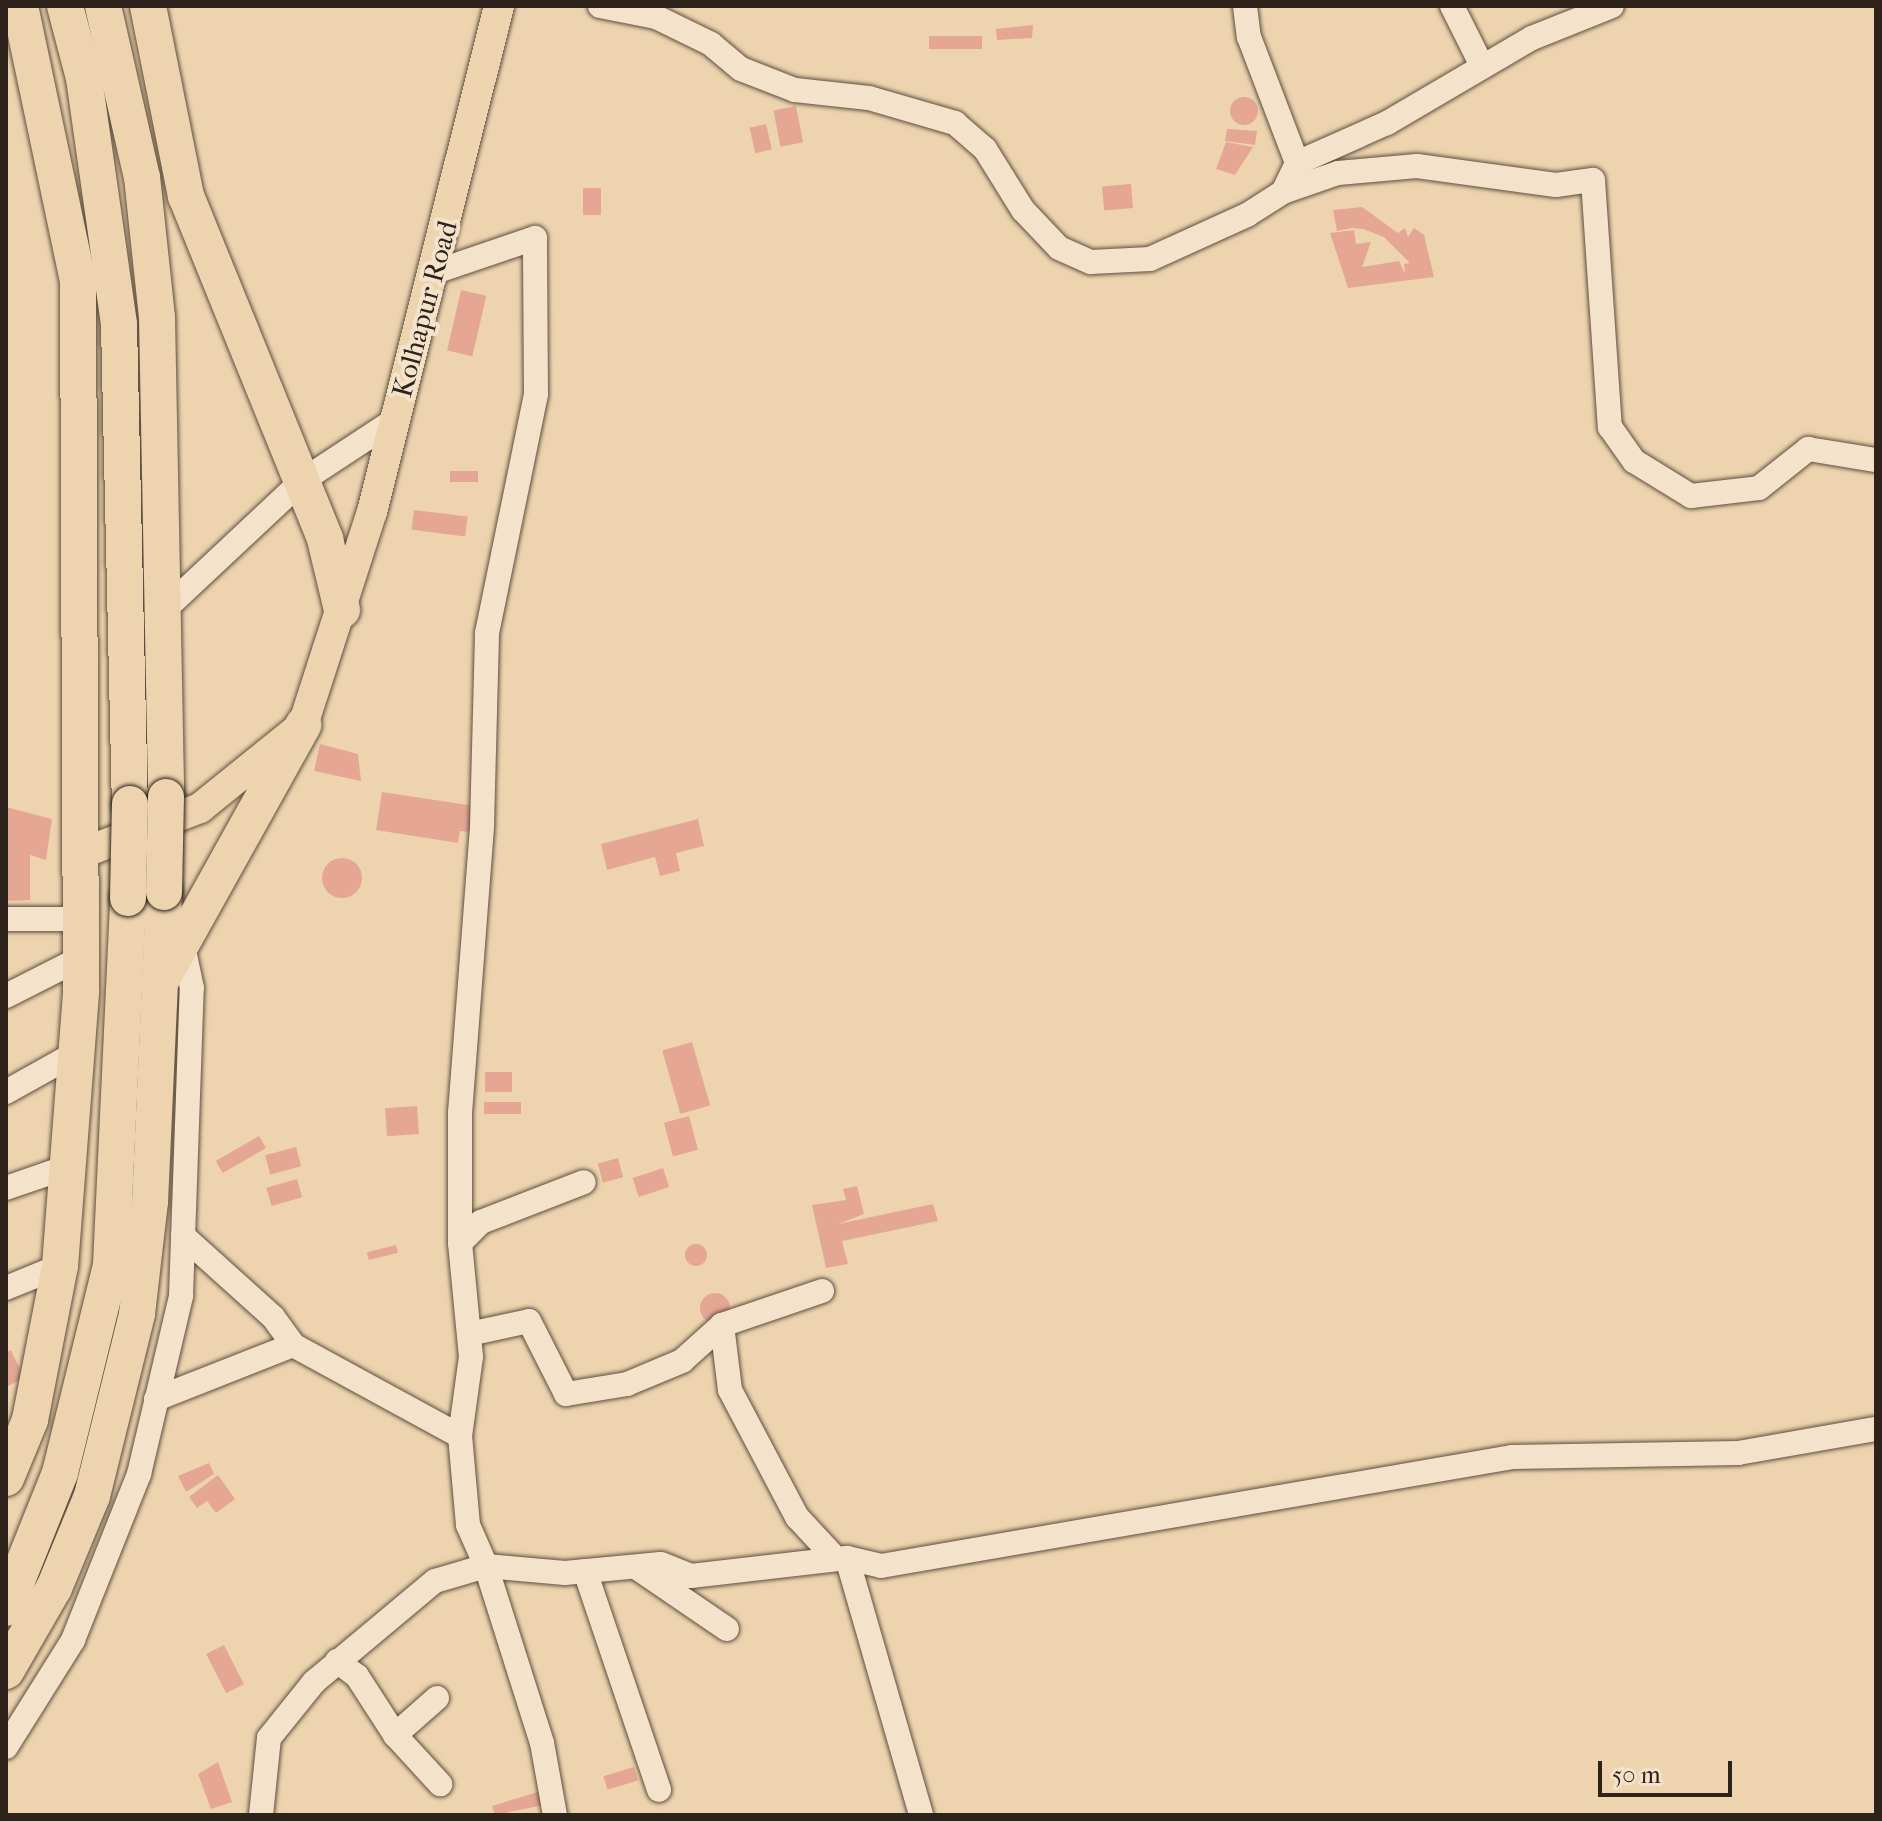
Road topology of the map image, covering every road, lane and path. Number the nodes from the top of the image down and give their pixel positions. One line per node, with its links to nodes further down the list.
1 (20, 6): 21 (highway)
2 (65, 6): 49 (highway, bridge)
3 (103, 6): 19 (highway)
4 (148, 6): 17 (highway)
5 (499, 6): 14 (main road, Kolhapur Road)
6 (600, 6): 10 (street)
7 (1245, 6): 12 (street)
8 (1452, 6): 11 (street)
9 (1612, 6): 11 (street)
10 (655, 12): 13 (street)
11 (1482, 66): 12 (street)
12 (1297, 163): 13 (street)
13 (1283, 192): 16 (street)
14 (438, 271): 15 (main road, Kolhapur Road); 34 (street)
15 (396, 419): 17 (street); 18 (main road, Kolhapur Road)
16 (1876, 460)
17 (302, 481): 18 (highway); 19 (street)
18 (342, 610): 20 (main road, Kolhapur Road)
19 (162, 612): 26 (highway, bridge)
20 (303, 725): 21 (main road); 24 (highway)
21 (80, 854): 23 (highway)
22 (6, 919): 23 (street)
23 (80, 919): 25 (highway)
24 (184, 949): 26 (highway); 33 (street)
25 (81, 958): 27 (street); 28 (highway)
26 (157, 988): 52 (highway)
27 (6, 996)
28 (76, 1053): 29 (street); 30 (highway)
29 (6, 1092)
30 (67, 1167): 32 (street); 35 (highway)
31 (584, 1182): 34 (street)
32 (6, 1188)
33 (183, 1236): 40 (street); 41 (street)
34 (460, 1243): 39 (street)
35 (60, 1266): 36 (street); 44 (highway)
36 (6, 1288)
37 (822, 1291): 38 (street)
38 (722, 1325): 39 (street); 45 (street)
39 (469, 1334): 43 (street)
40 (293, 1345): 41 (street); 43 (street)
41 (156, 1399): 55 (street)
42 (1876, 1429): 45 (street)
43 (460, 1436): 46 (street)
44 (6, 1478)
45 (842, 1558): 47 (street); 60 (street)
46 (486, 1566): 48 (street); 51 (street); 59 (street)
47 (636, 1567): 48 (street); 50 (street)
48 (585, 1571): 57 (street)
49 (6, 1608)
50 (727, 1629)
51 (337, 1661): 54 (street); 58 (street)
52 (6, 1671)
53 (437, 1698): 54 (street)
54 (395, 1735): 56 (street)
55 (6, 1747)
56 (440, 1784)
57 (659, 1790)
58 (261, 1815)
59 (555, 1815)
60 (921, 1815)

